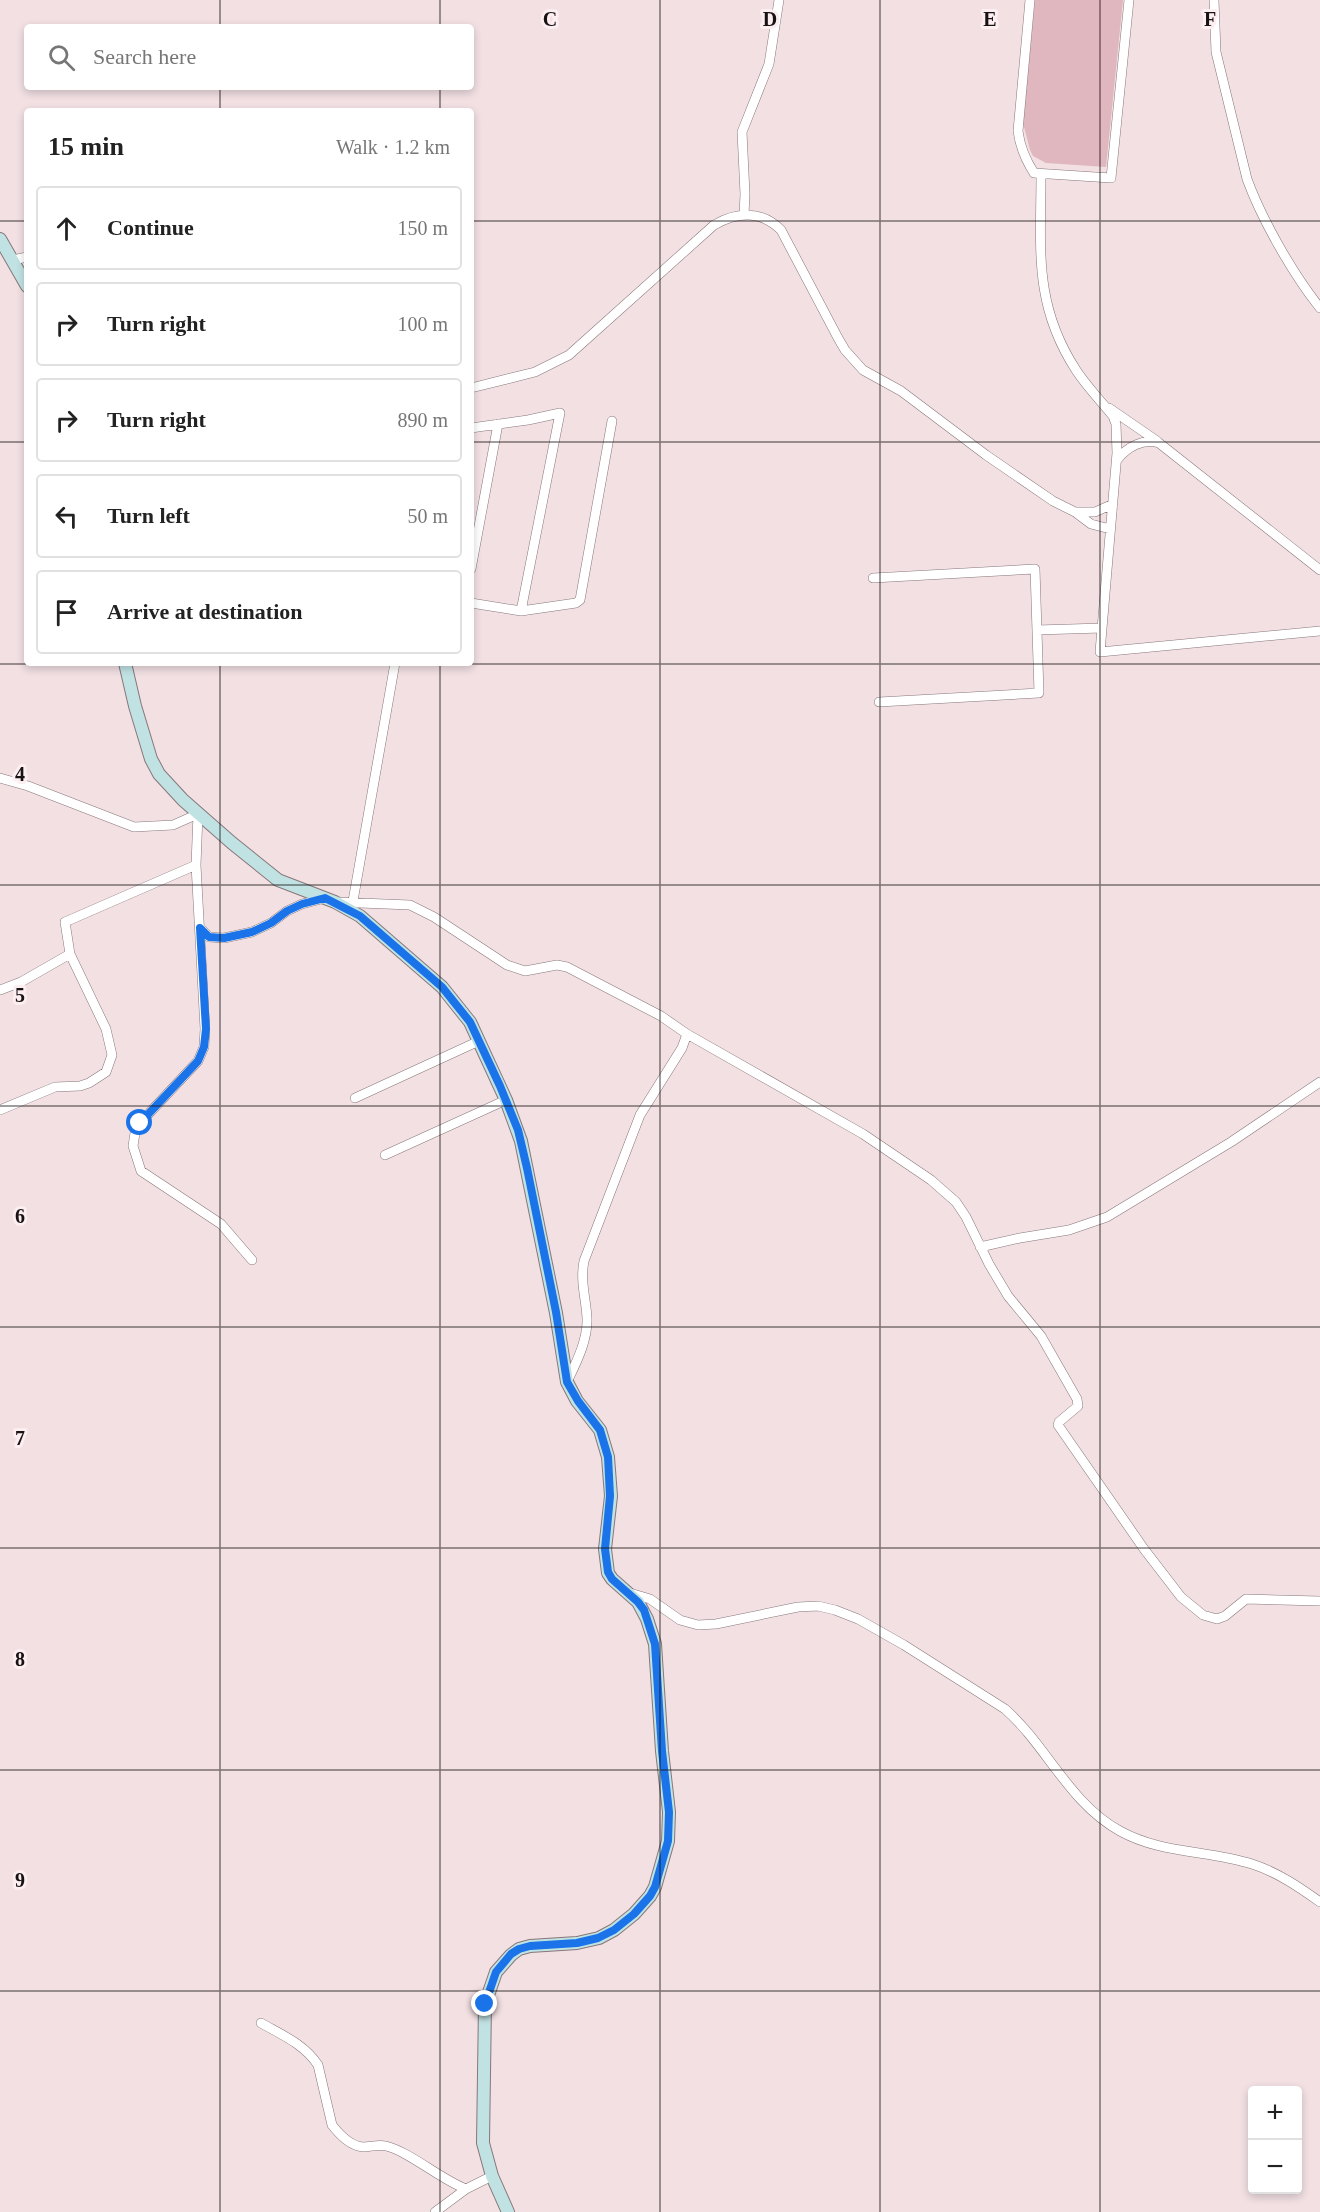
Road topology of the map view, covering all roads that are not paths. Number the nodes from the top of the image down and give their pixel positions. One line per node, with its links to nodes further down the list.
1 (779, 0): 6 (street)
2 (1030, 0): 5 (street)
3 (1129, 0): 5 (street)
4 (1214, 0): 11 (street)
5 (1041, 174): 13 (street)
6 (744, 215): 12 (street); 20 (street)
7 (0, 239): 9 (main road)
8 (24, 258): 9 (street)
9 (13, 260): 10 (main road)
10 (24, 280)
11 (1320, 308)
12 (474, 387)
13 (1105, 405): 17 (street); 18 (street)
14 (612, 421): 26 (street)
15 (498, 424): 16 (street); 22 (street); 26 (street)
16 (474, 428)
17 (1159, 443): 18 (street); 23 (street)
18 (1116, 462): 19 (street)
19 (1113, 504): 20 (street); 21 (street)
20 (1075, 512): 21 (street)
21 (1110, 529): 27 (street)
22 (474, 553)
23 (1320, 570)
24 (873, 578): 28 (street)
25 (474, 603): 26 (street)
26 (521, 611)
27 (1102, 628): 28 (street); 29 (street)
28 (1037, 630): 32 (street)
29 (1320, 631)
30 (126, 666): 34 (main road)
31 (394, 666): 37 (street)
32 (879, 702)
33 (0, 778): 34 (street)
34 (198, 814): 35 (street); 36 (main road)
35 (196, 865): 38 (street); 39 (street)
36 (330, 900): 37 (street); 38 (street); 42 (main road)
37 (353, 901): 41 (street)
38 (200, 928): 49 (street)
39 (70, 954): 40 (street); 46 (street)
40 (0, 990)
41 (687, 1034): 48 (street); 50 (street)
42 (479, 1041): 44 (street); 45 (main road)
43 (1320, 1082): 48 (street)
44 (355, 1098)
45 (506, 1100): 47 (street); 50 (main road)
46 (0, 1110)
47 (385, 1155)
48 (980, 1247): 52 (street)
49 (252, 1260)
50 (567, 1382): 51 (main road)
51 (628, 1593): 53 (street); 55 (main road)
52 (1320, 1601)
53 (1320, 1902)
54 (261, 2023): 56 (street)
55 (492, 2176): 56 (street); 58 (main road)
56 (466, 2189): 57 (street)
57 (435, 2212)
58 (508, 2212)

